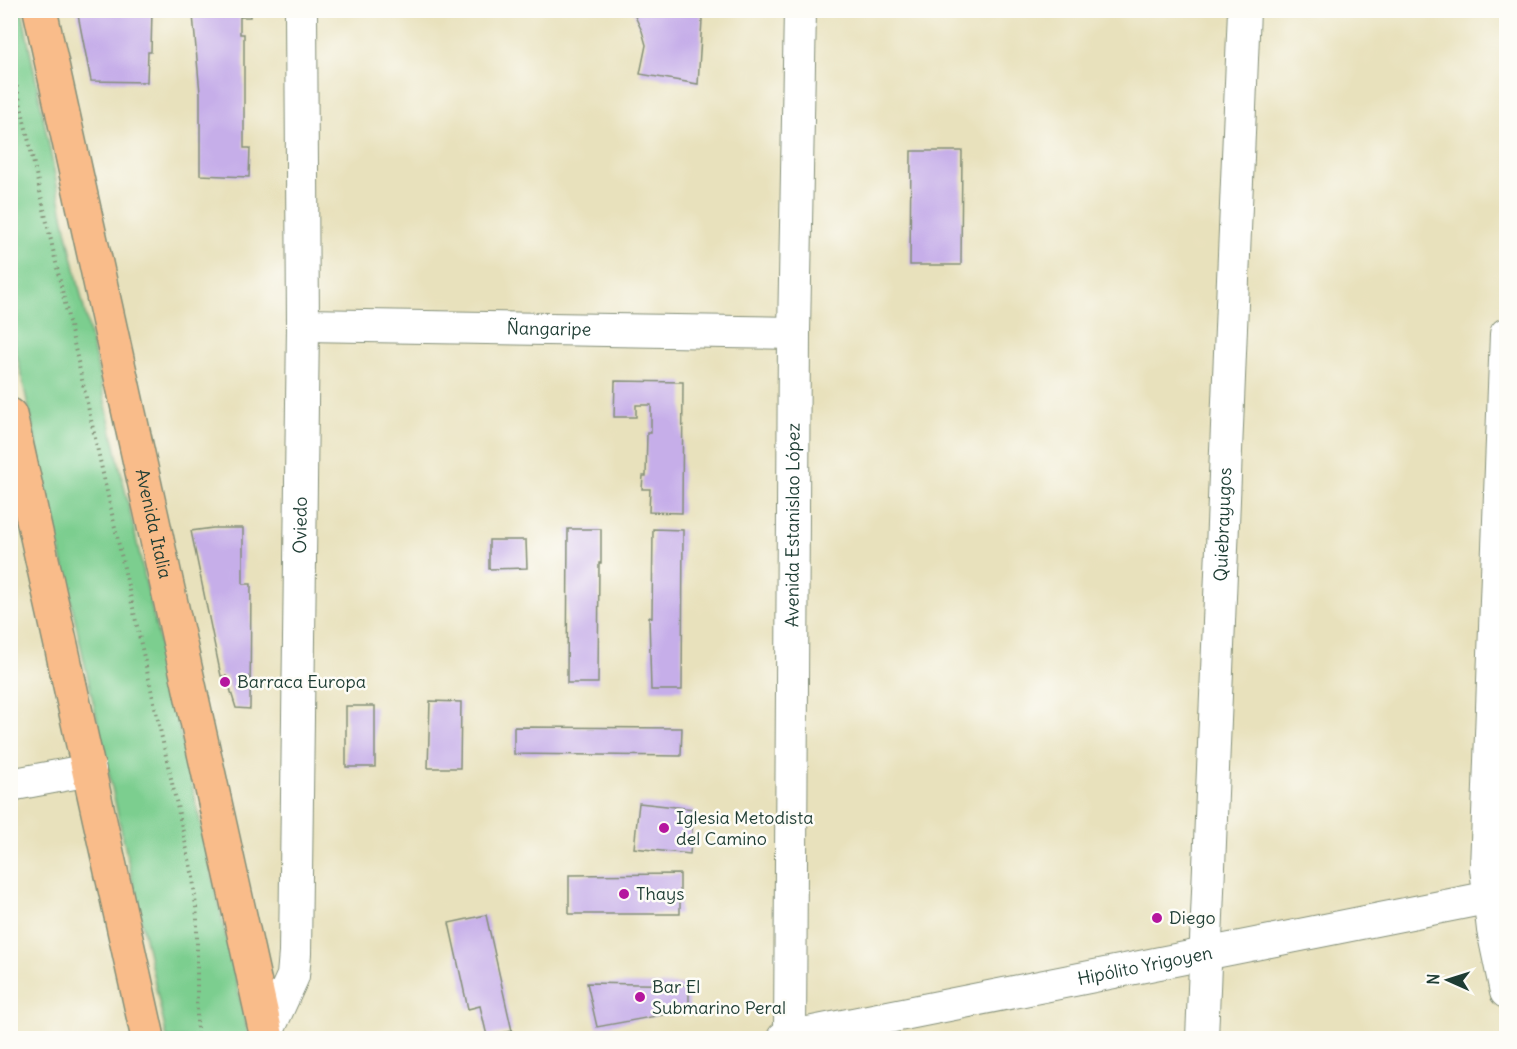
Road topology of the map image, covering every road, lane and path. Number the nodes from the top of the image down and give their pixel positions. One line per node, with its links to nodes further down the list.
1 (40, 10): 15 (main road, Avenida Italia)
2 (301, 10): 6 (street, Oviedo)
3 (800, 10): 7 (street, Avenida Estanislao López)
4 (1244, 10): 13 (street, Quiebrayugos)
5 (10, 57): 17 (path)
6 (303, 325): 7 (street, Ñangaripe); 15 (street, Oviedo)
7 (794, 333): 18 (street, Avenida Estanislao López)
8 (1506, 334): 12 (street)
9 (10, 415): 10 (main road)
10 (90, 770): 11 (street); 16 (main road)
11 (10, 785)
12 (1497, 896): 13 (street, Hipólito Yrigoyen); 14 (street)
13 (1204, 955): 18 (street, Hipólito Yrigoyen); 19 (street, Quiebrayugos)
14 (1506, 992)
15 (266, 1037)
16 (148, 1038)
17 (197, 1038)
18 (788, 1038)
19 (1202, 1038)

